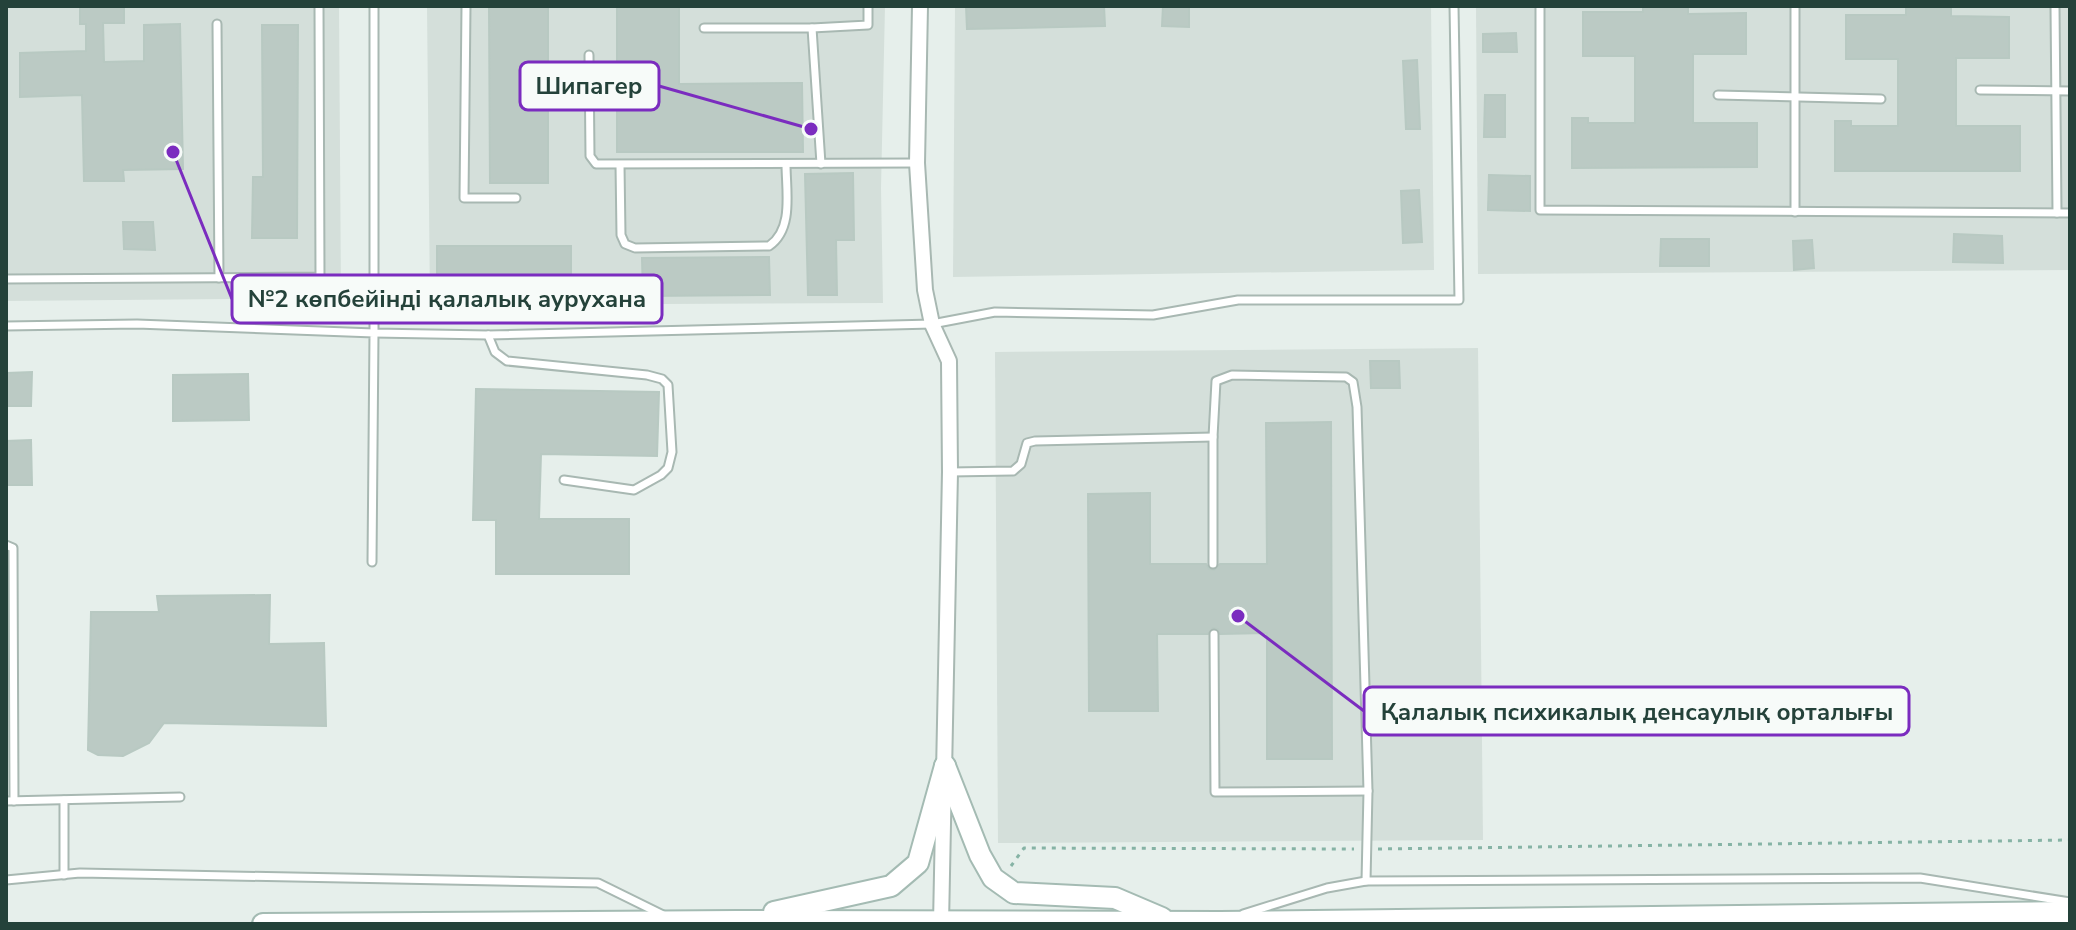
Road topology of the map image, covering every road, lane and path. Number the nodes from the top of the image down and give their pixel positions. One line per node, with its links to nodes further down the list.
1 (319, 6): 28 (lane)
2 (374, 6): 32 (lane)
3 (466, 6): 24 (lane)
4 (868, 6): 12 (lane)
5 (920, 6): 20 (street)
6 (1454, 6): 30 (lane)
7 (1540, 6): 25 (lane)
8 (2055, 7): 15 (lane)
9 (1795, 8): 18 (lane)
10 (217, 24): 28 (lane)
11 (704, 28): 12 (lane)
12 (812, 28): 22 (lane)
13 (589, 55): 23 (lane)
14 (1980, 90): 15 (lane)
15 (2057, 91): 16 (lane); 26 (lane)
16 (2070, 91)
17 (1718, 95): 18 (lane)
18 (1797, 97): 19 (lane); 25 (lane)
19 (1881, 99)
20 (917, 163): 22 (lane); 30 (street)
21 (786, 164): 22 (lane); 23 (lane); 23 (lane)
22 (821, 164)
23 (620, 165)
24 (516, 198)
25 (1795, 212): 26 (lane)
26 (2057, 213): 27 (lane)
27 (2070, 213)
28 (219, 278): 29 (lane)
29 (6, 279)
30 (932, 324): 33 (lane); 35 (street)
31 (6, 326): 32 (lane)
32 (374, 333): 33 (lane); 38 (lane)
33 (488, 335): 36 (lane)
34 (1213, 437): 35 (lane); 39 (lane); 43 (lane)
35 (950, 472): 42 (street)
36 (564, 480)
37 (6, 545): 40 (lane)
38 (372, 562)
39 (1213, 564)
40 (10, 619): 46 (lane)
41 (1214, 634): 43 (lane)
42 (945, 766): 52 (street); 56 (street); 59 (street)
43 (1368, 791): 48 (lane)
44 (180, 797): 45 (lane)
45 (64, 800): 46 (lane); 49 (lane)
46 (10, 801)
47 (2070, 840): 48 (path)
48 (1368, 849): 51 (lane); 52 (path)
49 (64, 875): 50 (lane); 55 (lane)
50 (6, 880)
51 (1366, 881): 53 (lane); 58 (lane)
52 (999, 882): 57 (street)
53 (2070, 902)
54 (2070, 912): 58 (street)
55 (675, 921): 56 (street); 60 (street)
56 (736, 921): 59 (street)
57 (1172, 922): 58 (street); 59 (street)
58 (1220, 922)
59 (941, 923)
60 (263, 924)

